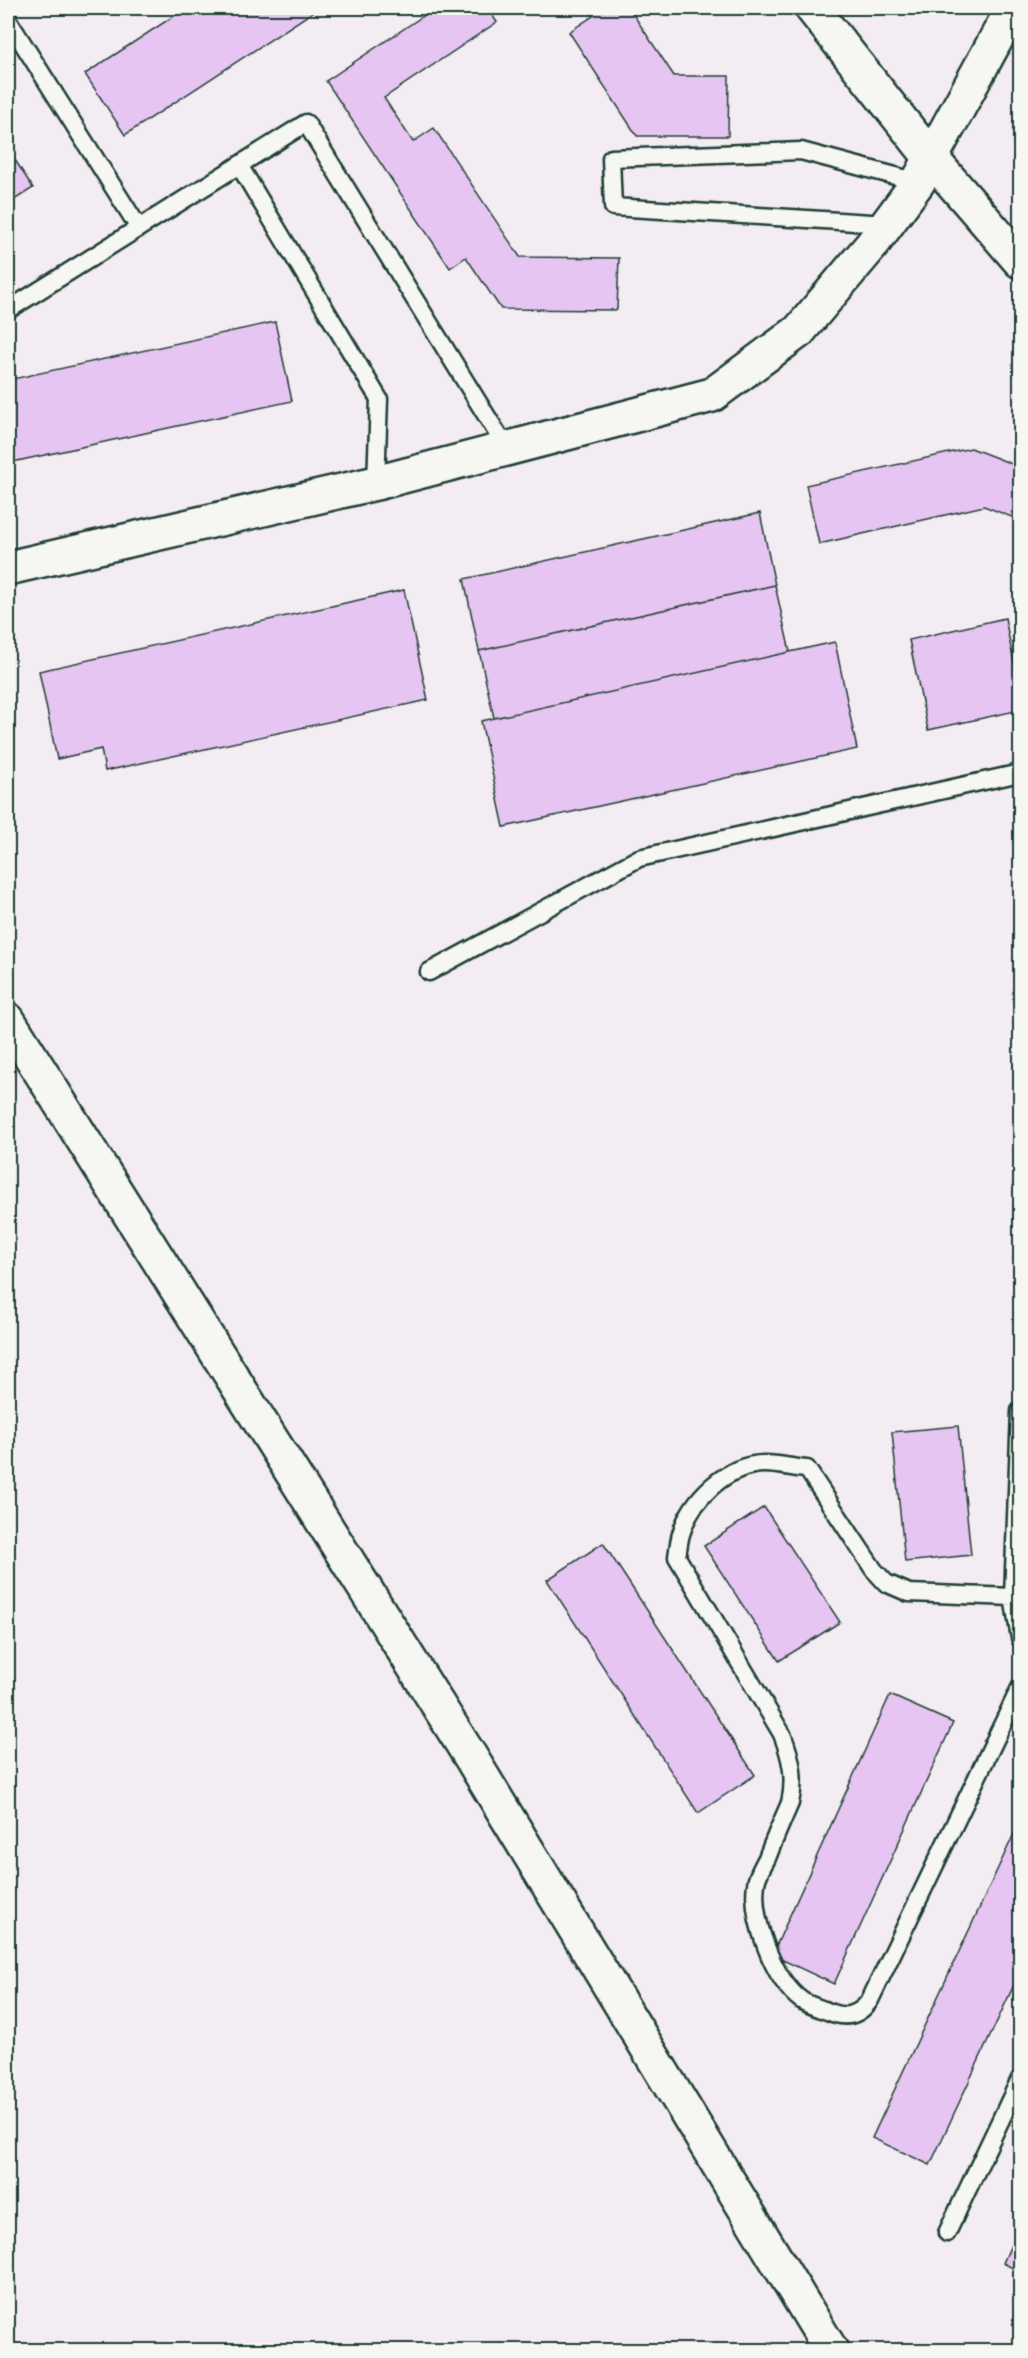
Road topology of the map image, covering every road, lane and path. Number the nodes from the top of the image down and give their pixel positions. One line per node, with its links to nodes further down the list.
1 (18, 8): 4 (lane)
2 (812, 8): 7 (street)
3 (1013, 8): 7 (street)
4 (8, 15)
5 (8, 21): 9 (lane)
6 (239, 165): 9 (lane); 12 (lane); 13 (lane)
7 (924, 170): 8 (street); 8 (lane); 10 (street)
8 (887, 224): 12 (street)
9 (139, 228): 11 (lane)
10 (1020, 261)
11 (8, 310)
12 (507, 449): 13 (street)
13 (376, 483): 14 (street)
14 (8, 568)
15 (1020, 773): 16 (lane)
16 (429, 972)
17 (8, 1020): 24 (street)
18 (1020, 1411): 19 (lane)
19 (1012, 1597): 20 (lane); 21 (lane)
20 (1020, 1638)
21 (1020, 1688)
22 (1020, 2079): 23 (lane)
23 (947, 2233)
24 (831, 2350)

